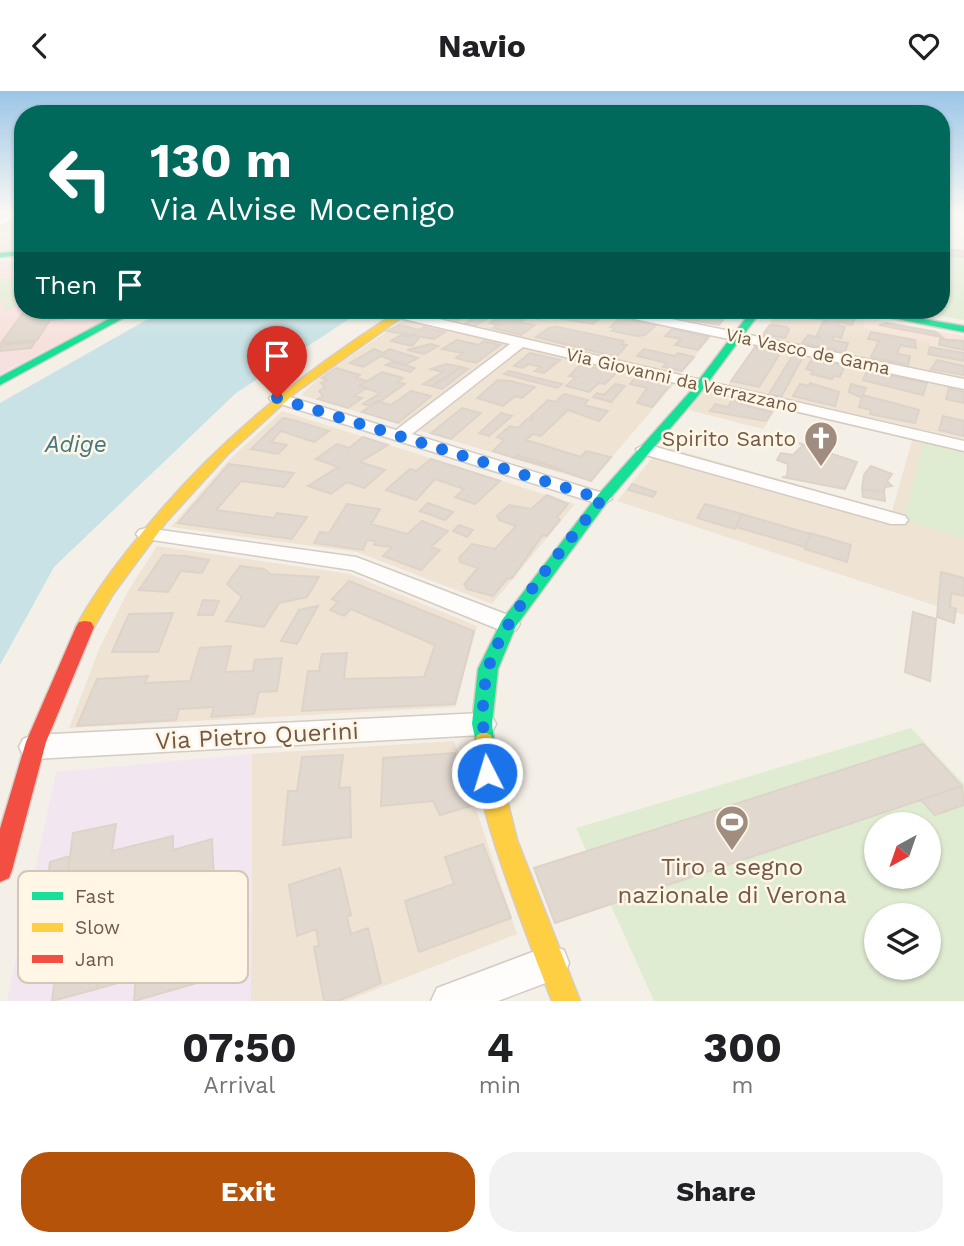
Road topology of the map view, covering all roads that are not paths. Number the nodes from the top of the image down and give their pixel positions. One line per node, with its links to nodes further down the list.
1 (116, 319): 10 (street)
2 (392, 319): 13 (street)
3 (431, 319): 9 (street, Via Giovanni da Verrazzano)
4 (653, 319): 8 (street, Via Vasco de Gama)
5 (750, 319): 8 (street)
6 (907, 319): 7 (street)
7 (964, 329)
8 (737, 337): 11 (street); 12 (street, Via Vasco de Gama)
9 (521, 342): 11 (street, Via Giovanni da Verrazzano); 14 (street)
10 (0, 382)
11 (701, 384): 15 (street, Via Giovanni da Verrazzano); 16 (street)
12 (964, 384)
13 (277, 398): 14 (street); 19 (street)
14 (400, 435): 17 (street)
15 (964, 446)
16 (645, 449): 17 (street); 18 (street)
17 (602, 499): 20 (street)
18 (898, 520)
19 (146, 534): 20 (street); 22 (street)
20 (509, 624): 21 (street)
21 (482, 724): 22 (street, Via Pietro Querini); 24 (street)
22 (33, 747): 23 (street)
23 (0, 870)
24 (551, 963): 25 (street); 26 (street)
25 (450, 1001)
26 (566, 1001)

